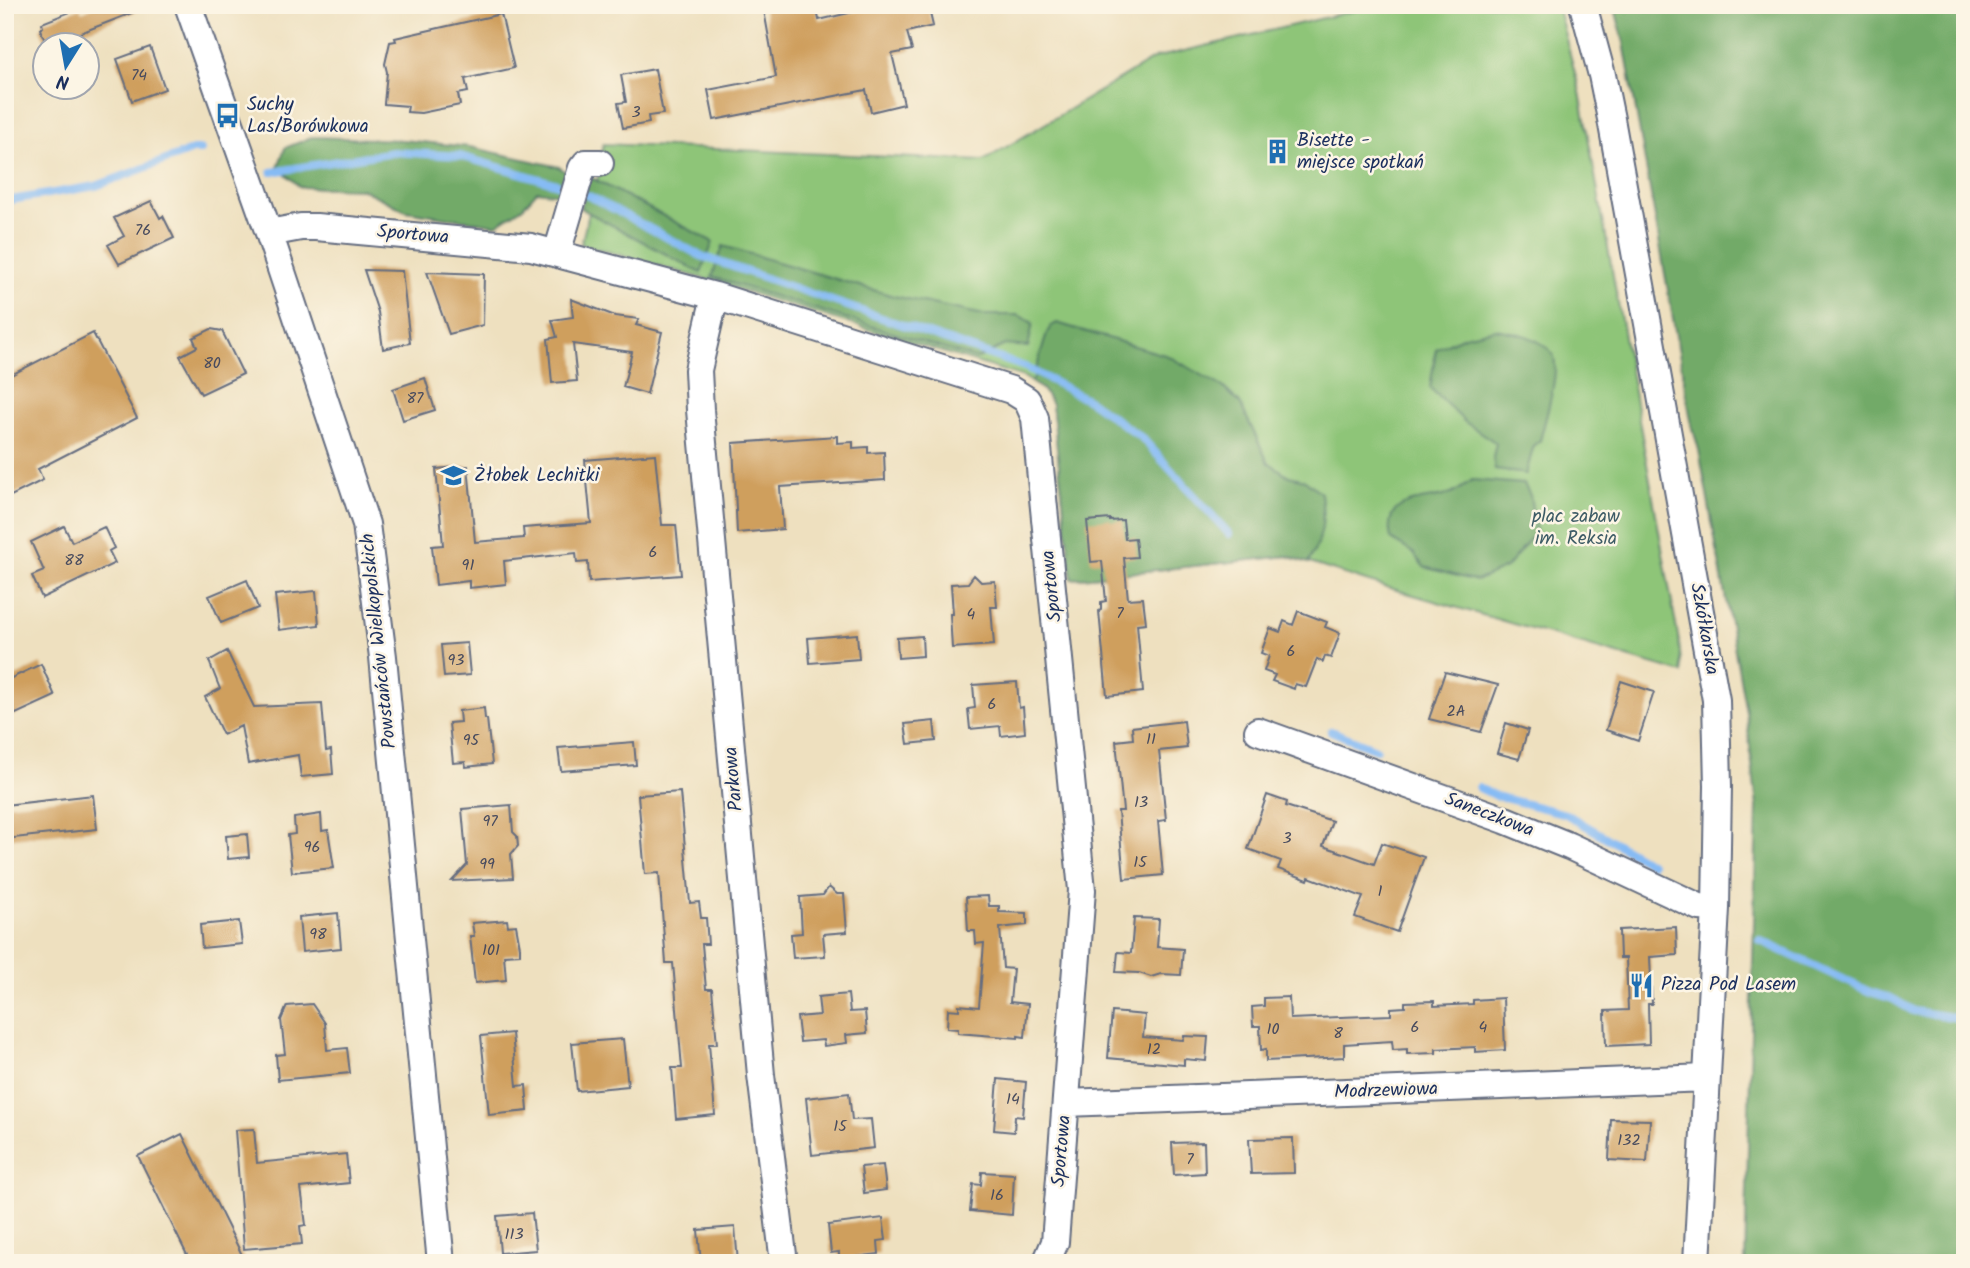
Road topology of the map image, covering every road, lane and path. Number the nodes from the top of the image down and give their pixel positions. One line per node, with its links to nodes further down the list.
1 (188, 5): 4 (street, Powstańców Wielkopolskich)
2 (1583, 5): 8 (street, Szkółkarska)
3 (590, 168): 5 (street)
4 (269, 233): 5 (street, Sportowa); 11 (street, Powstańców Wielkopolskich)
5 (557, 253): 6 (street, Sportowa)
6 (715, 296): 10 (street, Sportowa); 12 (street, Parkowa)
7 (1258, 731): 8 (street, Saneczkowa)
8 (1716, 908): 9 (street, Szkółkarska)
9 (1707, 1079): 10 (street, Modrzewiowa); 14 (street, Szkółkarska)
10 (1066, 1103): 13 (street, Sportowa)
11 (441, 1263)
12 (784, 1263)
13 (1046, 1263)
14 (1697, 1263)

